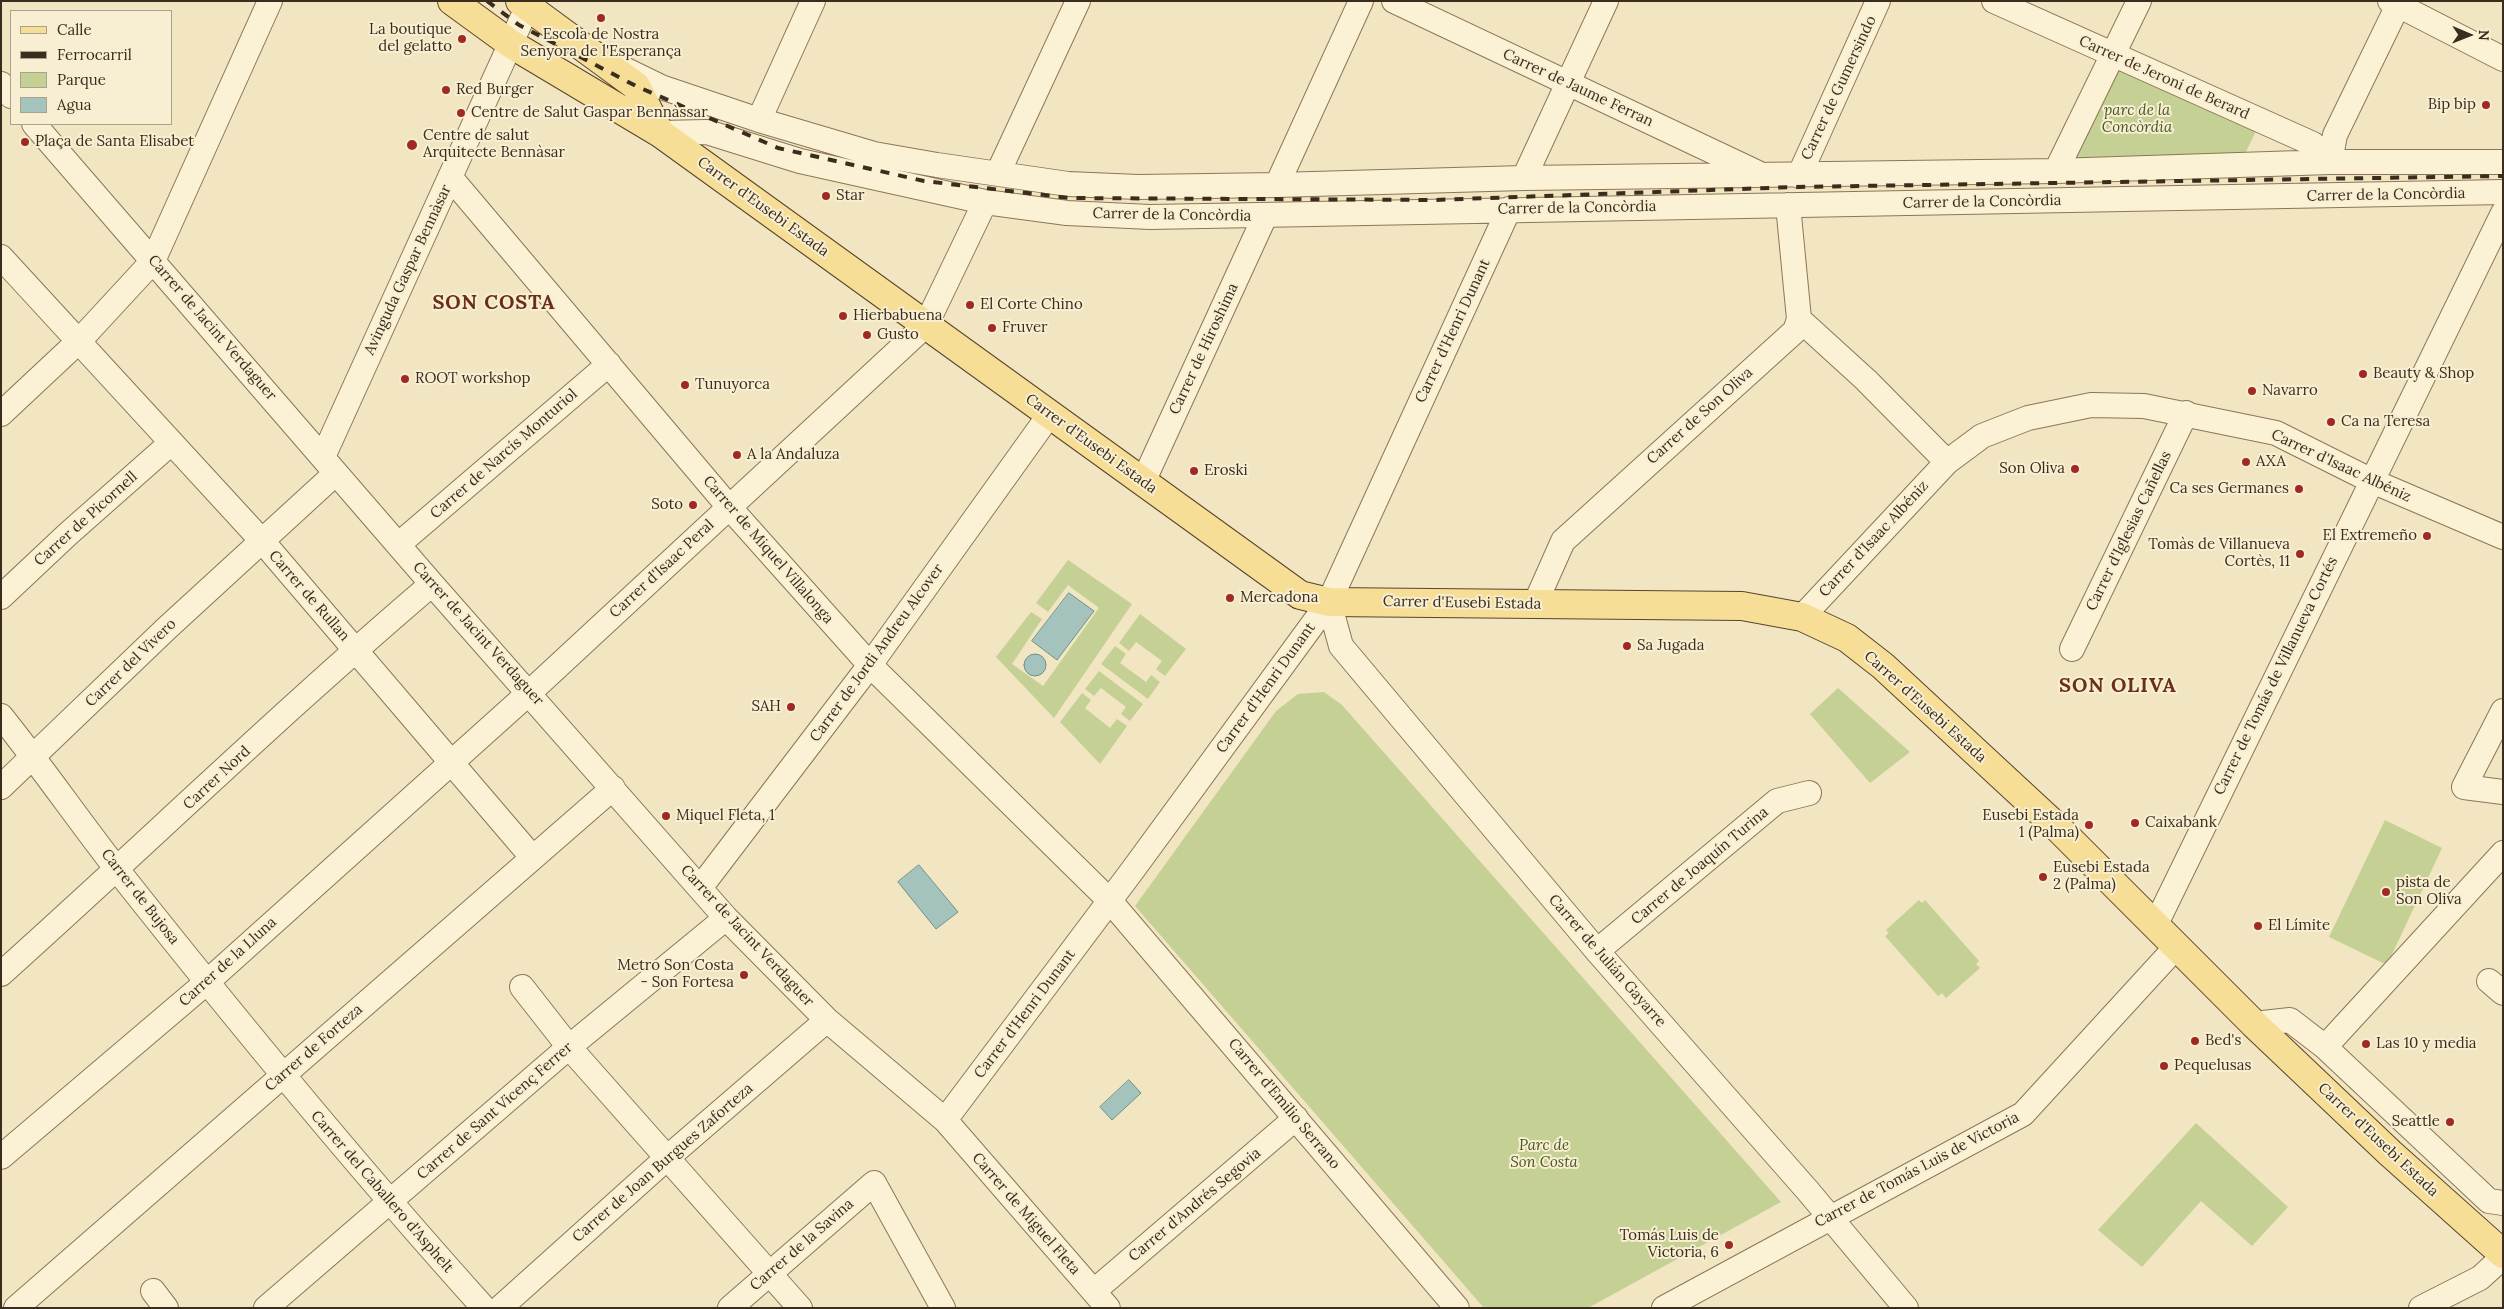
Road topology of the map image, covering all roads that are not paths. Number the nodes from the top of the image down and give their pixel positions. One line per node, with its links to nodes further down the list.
1 (270, 1): 39 (street)
2 (452, 1): 13 (main road, Carrer d'Eusebi Estada)
3 (812, 1): 20 (street)
4 (1078, 1): 26 (street)
5 (1361, 1): 31 (street)
6 (1394, 1): 17 (street, Carrer de Jaume Ferran)
7 (1606, 1): 17 (street)
8 (1878, 1): 28 (street, Carrer de Gumersindo)
9 (1994, 1): 14 (street, Carrer de Jeroni de Berard)
10 (2139, 1): 14 (street)
11 (526, 3): 13 (street, Avinguda Gaspar Bennàsar); 15 (main road, Carrer d'Eusebi Estada)
12 (2396, 3): 16 (street); 23 (street)
13 (511, 44): 22 (main road, Carrer d'Eusebi Estada); 29 (street, Avinguda Gaspar Bennàsar)
14 (2113, 55): 23 (street, Carrer de Jeroni de Berard); 25 (street)
15 (597, 56): 20 (street, Carrer d'Eusebi Estada); 22 (main road, Carrer d'Eusebi Estada)
16 (2503, 59)
17 (1568, 83): 27 (street, Carrer de Jaume Ferran); 30 (street)
18 (1, 84): 19 (street)
19 (10, 95)
20 (758, 120): 26 (street, Carrer de la Concòrdia)
21 (35, 125): 39 (street, Carrer de Jacint Verdaguer)
22 (660, 132): 33 (street, Carrer de la Concòrdia); 41 (main road, Carrer d'Eusebi Estada)
23 (2330, 162): 24 (street, Carrer de la Concòrdia); 25 (street, Carrer de la Concòrdia)
24 (2503, 162)
25 (2056, 171): 28 (street, Carrer de la Concòrdia)
26 (998, 173): 31 (street, Carrer de la Concòrdia)
27 (1762, 175): 28 (street, Carrer de la Concòrdia); 30 (street, Carrer de la Concòrdia)
28 (1799, 176)
29 (450, 177): 43 (street, Carrer de Miquel Villalonga); 49 (street, Avinguda Gaspar Bennàsar)
30 (1524, 178): 31 (street, Carrer de la Concòrdia)
31 (1277, 185)
32 (2503, 192): 34 (street, Carrer de la Concòrdia)
33 (985, 202): 37 (street, Carrer de la Concòrdia); 41 (street)
34 (1788, 204): 35 (street, Carrer de la Concòrdia); 40 (street)
35 (1508, 209): 37 (street, Carrer de la Concòrdia); 58 (street, Carrer d'Henri Dunant)
36 (2503, 213): 50 (street, Carrer de Tomás de Villanueva Cortés)
37 (1265, 216): 51 (street, Carrer de Hiroshima)
38 (1, 257): 42 (street, Carrer de Rullan)
39 (153, 261): 42 (street); 49 (street, Carrer de Jacint Verdaguer)
40 (1799, 319): 48 (street); 59 (street, Carrer de Son Oliva)
41 (926, 325): 46 (main road, Carrer d'Eusebi Estada); 52 (street, Carrer d'Isaac Peral)
42 (80, 340): 45 (street); 47 (street, Carrer de Rullan)
43 (609, 364): 52 (street, Carrer de Miquel Villalonga); 55 (street, Carrer de Narcís Monturiol)
44 (2186, 413): 48 (street, Carrer d'Isaac Albéniz); 50 (street, Carrer d'Isaac Albéniz); 62 (street, Carrer d'Iglesias Cañellas)
45 (1, 414)
46 (1050, 414): 51 (main road, Carrer d'Eusebi Estada); 63 (street, Carrer de Jordi Andreu Alcover)
47 (171, 443): 54 (street, Carrer de Rullan); 57 (street, Carrer de Picornell)
48 (1947, 462): 60 (street, Carrer d'Isaac Albéniz)
49 (330, 465): 54 (street, Carrer del Vivero); 55 (street, Carrer de Jacint Verdaguer)
50 (2372, 481): 53 (street, Carrer d'Isaac Albéniz); 79 (street, Carrer de Tomás de Villanueva Cortés)
51 (1143, 482): 58 (main road, Carrer d'Eusebi Estada)
52 (729, 506): 63 (street, Carrer de Miquel Villalonga); 64 (street, Carrer d'Isaac Peral)
53 (2503, 537)
54 (263, 542): 61 (street, Carrer de Rullan); 67 (street, Carrer del Vivero)
55 (399, 544): 56 (street, Carrer de Jacint Verdaguer)
56 (432, 584): 61 (street, Carrer Nord); 64 (street, Carrer de Jacint Verdaguer)
57 (1, 597)
58 (1329, 602): 59 (main road, Carrer d'Eusebi Estada); 77 (street, Carrer d'Henri Dunant); 81 (street, Carrer de Julián Gayarre)
59 (1535, 604): 60 (main road, Carrer d'Eusebi Estada)
60 (1802, 617): 79 (main road, Carrer d'Eusebi Estada)
61 (355, 649): 68 (street, Carrer de Rullan); 75 (street, Carrer Nord)
62 (2072, 649)
63 (870, 665): 76 (street, Carrer de Jordi Andreu Alcover); 77 (street, Carrer de Miquel Villalonga)
64 (530, 692): 68 (street, Carrer d'Isaac Peral); 70 (street, Carrer de Jacint Verdaguer)
65 (2503, 711): 71 (street)
66 (1, 716): 67 (street, Carrer de Bujosa)
67 (34, 756): 69 (street, Carrer del Vivero); 75 (street, Carrer de Bujosa)
68 (450, 762): 74 (street, Carrer de Rullan); 83 (street, Carrer de la Lluna)
69 (1, 786)
70 (613, 788): 74 (street, Carrer de Forteza); 76 (street, Carrer de Jacint Verdaguer)
71 (2503, 792)
72 (1809, 794): 81 (street, Carrer de Joaquín Turina)
73 (2503, 853): 88 (street)
74 (532, 857): 89 (street, Carrer de Forteza)
75 (117, 870): 82 (street, Carrer Nord); 83 (street, Carrer de Bujosa)
76 (700, 888): 78 (street, Carrer de Jacint Verdaguer)
77 (1110, 901): 90 (street, Carrer d'Emilio Serrano); 91 (street, Carrer d'Henri Dunant)
78 (726, 918): 85 (street, Carrer de Jacint Verdaguer); 87 (street, Carrer de Sant Vicenç Ferrer)
79 (2156, 924): 80 (main road, Carrer d'Eusebi Estada)
80 (2177, 946): 86 (main road, Carrer d'Eusebi Estada); 96 (street, Carrer de Tomás Luis de Victoria)
81 (1597, 951): 96 (street, Carrer de Julián Gayarre)
82 (1, 974)
83 (207, 982): 89 (street, Carrer de Bujosa); 92 (street, Carrer de la Lluna)
84 (522, 987): 87 (street)
85 (827, 1020): 91 (street, Carrer de Jacint Verdaguer); 93 (street, Carrer de Joan Burgues Zaforteza)
86 (2254, 1024): 88 (street); 97 (main road, Carrer d'Eusebi Estada)
87 (569, 1047): 93 (street); 94 (street, Carrer de Sant Vicenç Ferrer)
88 (2325, 1047): 95 (street)
89 (282, 1076): 94 (street, Carrer del Caballero d'Asphelt); 100 (street, Carrer de Forteza)
90 (1296, 1118): 99 (street, Carrer d'Andrés Segovia); 107 (street, Carrer d'Emilio Serrano)
91 (945, 1120): 99 (street, Carrer de Miguel Fleta)
92 (1, 1157)
93 (667, 1158): 98 (street); 103 (street, Carrer de Joan Burgues Zaforteza)
94 (389, 1203): 101 (street, Carrer de Sant Vicenç Ferrer); 102 (street, Carrer del Caballero d'Asphelt)
95 (2503, 1203)
96 (1829, 1218): 108 (street, Carrer de Tomás Luis de Victoria); 109 (street, Carrer de Julián Gayarre)
97 (2503, 1255): 110 (street)
98 (769, 1273): 104 (street, Carrer de la Savina); 105 (street); 106 (street, Carrer de la Savina)
99 (1101, 1300)
100 (16, 1308)
101 (266, 1308)
102 (484, 1308)
103 (500, 1308)
104 (730, 1308)
105 (800, 1308)
106 (943, 1308)
107 (1457, 1308)
108 (1664, 1308)
109 (1906, 1308)
110 (2421, 1308)

